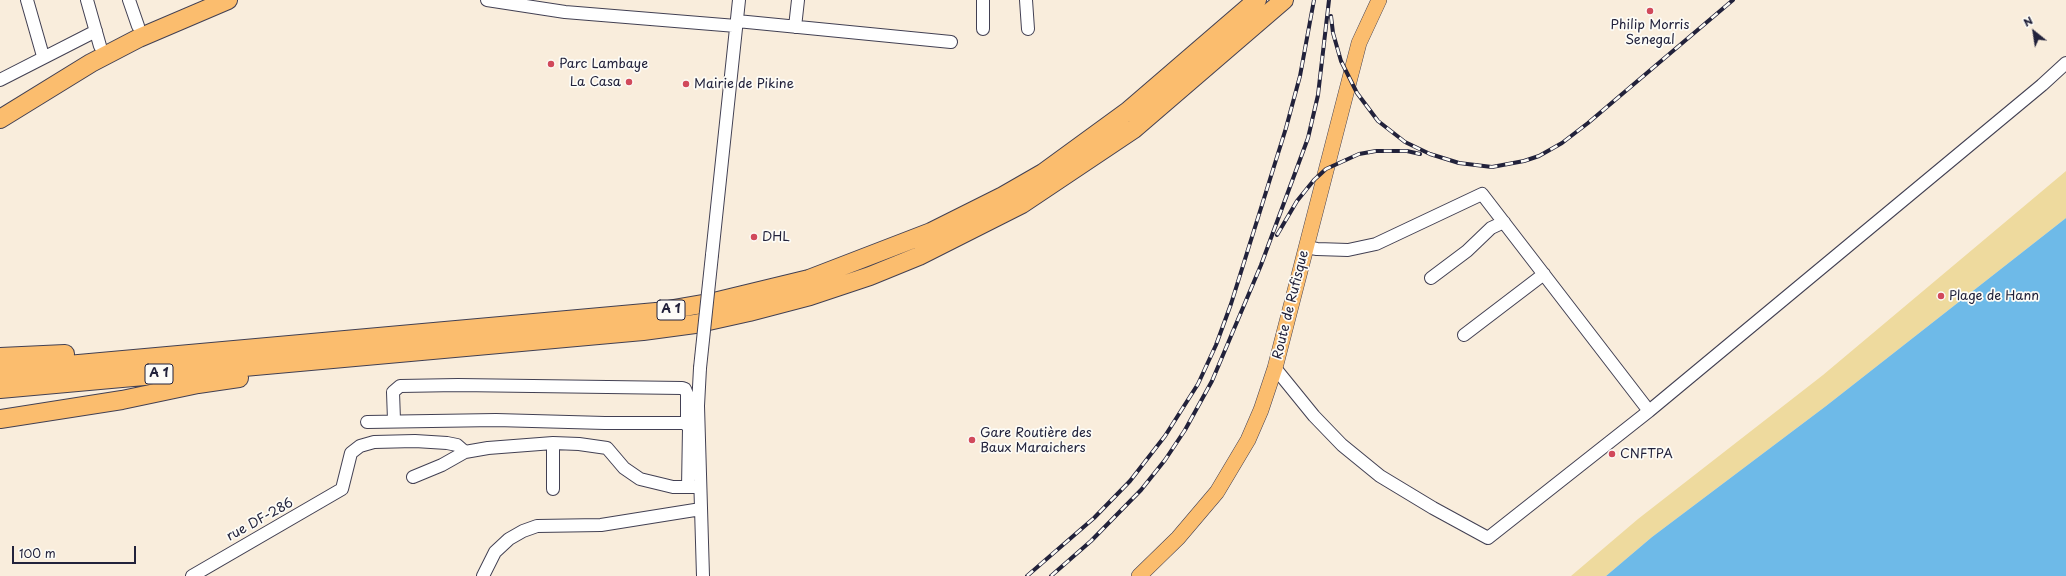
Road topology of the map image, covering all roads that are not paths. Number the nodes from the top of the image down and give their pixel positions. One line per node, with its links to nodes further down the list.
1 (27, 0): 21 (street)
2 (87, 0): 19 (street)
3 (129, 0): 15 (street)
4 (198, 0): 15 (highway)
5 (228, 0): 25 (highway)
6 (487, 0): 14 (street)
7 (739, 0): 14 (street)
8 (798, 0): 16 (street)
9 (983, 0): 18 (street)
10 (1026, 0): 17 (street)
11 (1257, 0): 31 (highway, A 1)
12 (1284, 0): 33 (highway, A 1)
13 (1379, 0): 27 (main road, Route de Rufisque)
14 (736, 23): 16 (street); 45 (street, bridge)
15 (138, 26): 19 (highway)
16 (796, 27): 20 (street)
17 (1028, 29)
18 (983, 30)
19 (98, 38): 21 (street); 24 (highway)
20 (951, 42)
21 (43, 56): 23 (street)
22 (2066, 62): 37 (street)
23 (0, 80)
24 (0, 105)
25 (0, 119)
26 (1504, 222): 27 (street); 28 (street); 29 (street)
27 (1306, 247): 34 (main road, Route de Rufisque)
28 (1544, 274): 30 (street); 37 (street)
29 (1431, 278)
30 (1464, 335)
31 (164, 356): 32 (highway); 35 (highway, A 1)
32 (0, 357)
33 (317, 360): 36 (highway, A 1); 38 (highway)
34 (1275, 368): 37 (street); 51 (main road, Route de Rufisque)
35 (0, 371)
36 (0, 389)
37 (1649, 411)
38 (0, 419)
39 (394, 420): 40 (street); 41 (street); 41 (street)
40 (367, 422)
41 (687, 425): 45 (street)
42 (553, 443): 43 (street); 45 (street); 46 (street)
43 (465, 452): 44 (street); 48 (street, rue DF-286)
44 (413, 477)
45 (694, 487): 47 (street)
46 (554, 489)
47 (701, 509): 49 (street); 50 (street)
48 (192, 576)
49 (483, 576)
50 (703, 576)
51 (1139, 576)

